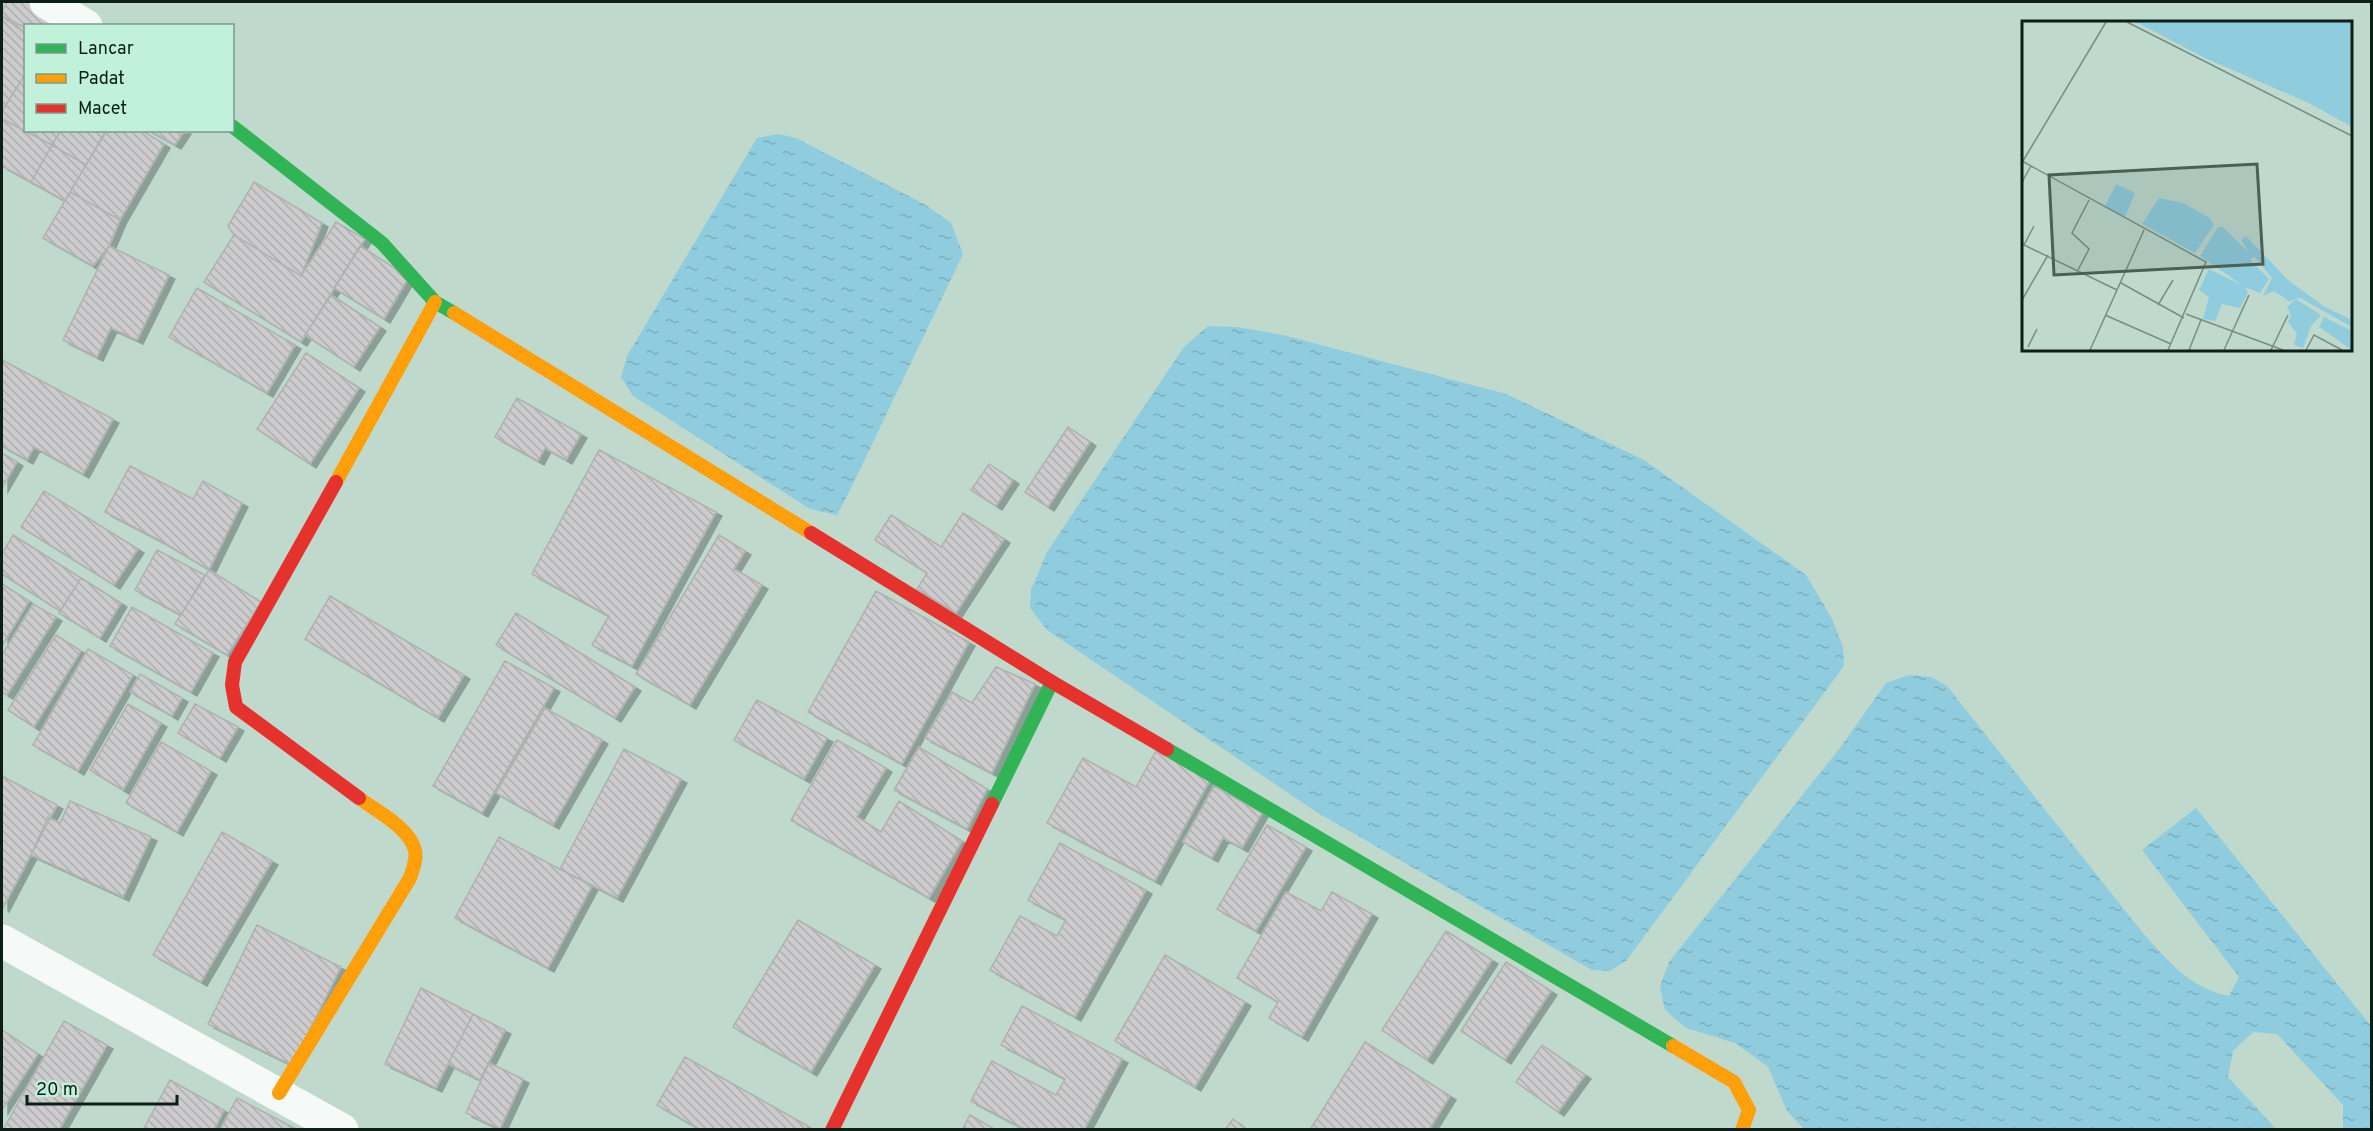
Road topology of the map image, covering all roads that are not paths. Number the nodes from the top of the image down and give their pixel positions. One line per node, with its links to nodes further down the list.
1 (46, 2): 2 (street)
2 (83, 24)
3 (234, 128): 4 (street)
4 (435, 302): 5 (street); 7 (street)
5 (1052, 682): 9 (street); 10 (street)
6 (2, 941): 7 (street)
7 (279, 1093): 8 (street)
8 (342, 1130)
9 (832, 1130)
10 (1742, 1130)

